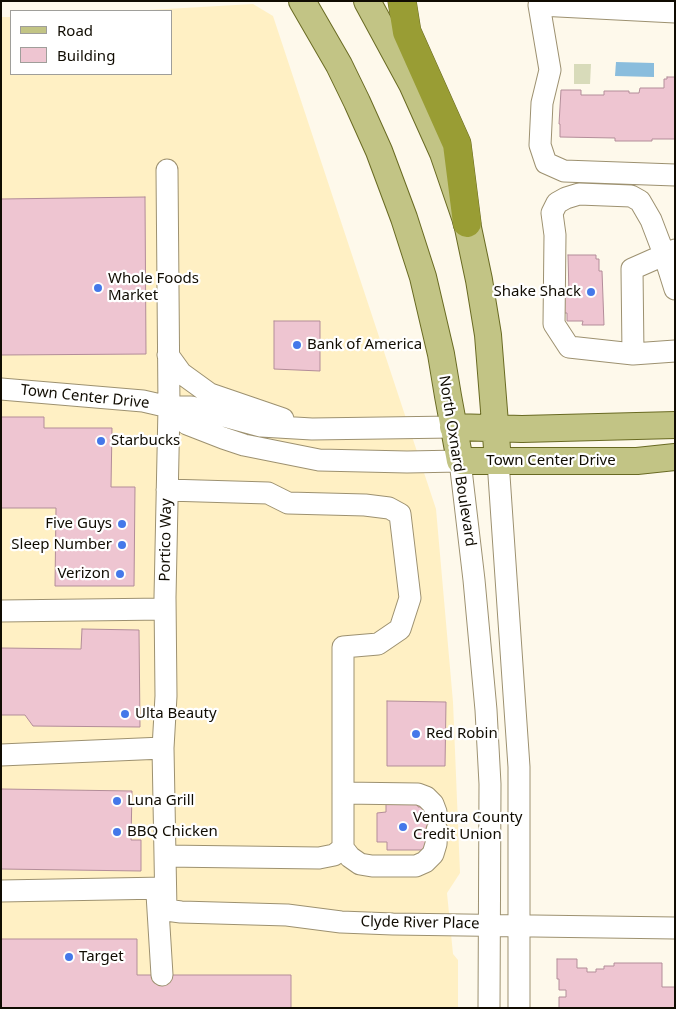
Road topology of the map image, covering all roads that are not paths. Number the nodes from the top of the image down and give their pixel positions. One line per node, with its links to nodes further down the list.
1 (302, 1): 16 (main road, North Oxnard Boulevard)
2 (367, 1): 7 (main road)
3 (402, 1): 7 (highway)
4 (675, 12): 6 (street)
5 (168, 170): 12 (street, Portico Way)
6 (675, 175)
7 (467, 223): 18 (main road)
8 (670, 252): 9 (street); 11 (street); 11 (street)
9 (675, 289)
10 (675, 351): 11 (street)
11 (633, 354)
12 (168, 356): 14 (street, Portico Way); 17 (street, Town Center Drive)
13 (1, 389): 14 (street, Town Center Drive)
14 (169, 407): 17 (street, Town Center Drive); 20 (street, Town Center Drive); 22 (street, Portico Way)
15 (675, 425): 18 (main road, Town Center Drive)
16 (453, 427): 17 (street, Town Center Drive); 18 (main road, Town Center Drive); 20 (main road, North Oxnard Boulevard)
17 (312, 428)
18 (496, 428): 21 (main road)
19 (675, 457): 21 (main road, Town Center Drive)
20 (460, 461): 21 (main road, Town Center Drive); 33 (street, North Oxnard Boulevard)
21 (498, 461): 34 (street)
22 (166, 490): 23 (street, Portico Way); 27 (street)
23 (165, 609): 24 (street); 25 (street, Portico Way)
24 (1, 611)
25 (164, 748): 26 (street); 29 (street, Portico Way)
26 (1, 755)
27 (343, 793): 28 (street); 28 (street)
28 (343, 848): 29 (street)
29 (165, 856): 30 (street, Portico Way)
30 (161, 888): 31 (street); 32 (street, Portico Way); 36 (street)
31 (1, 891)
32 (166, 910): 33 (street, Clyde River Place)
33 (490, 925): 34 (street, Clyde River Place); 37 (street, North Oxnard Boulevard)
34 (520, 926): 35 (street, Clyde River Place); 38 (street)
35 (675, 928)
36 (162, 976)
37 (489, 1008)
38 (519, 1008)

